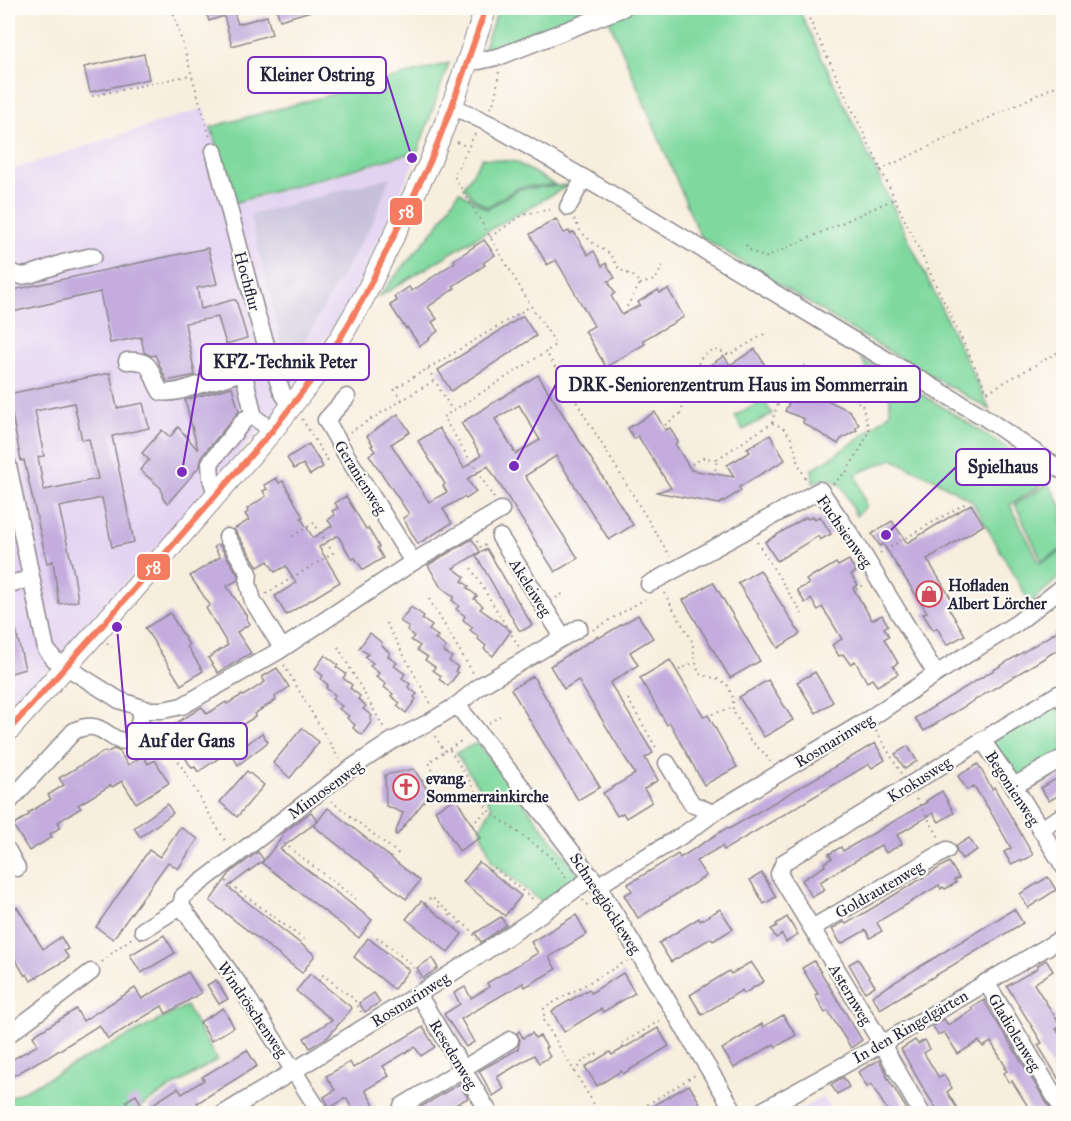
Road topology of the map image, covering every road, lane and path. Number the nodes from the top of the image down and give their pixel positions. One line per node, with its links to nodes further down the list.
1 (172, 8): 7 (path)
2 (486, 8): 6 (main road)
3 (623, 8): 5 (street)
4 (804, 8): 13 (path)
5 (501, 56): 6 (street); 11 (path)
6 (467, 59): 10 (main road)
7 (191, 75): 9 (path); 12 (path)
8 (1064, 82): 13 (path)
9 (92, 96)
10 (452, 106): 11 (street); 38 (main road)
11 (482, 120): 14 (street); 17 (path)
12 (214, 151): 29 (street, Hochflur)
13 (880, 171): 15 (path)
14 (584, 178): 16 (street); 48 (street)
15 (894, 199): 18 (path); 26 (path)
16 (568, 207): 17 (path); 22 (path)
17 (490, 237): 23 (path)
18 (746, 245)
19 (93, 256): 21 (street)
20 (664, 264): 22 (path)
21 (8, 272)
22 (640, 284): 24 (path)
23 (531, 306): 27 (path); 31 (path)
24 (625, 310)
25 (768, 332): 41 (path)
26 (1064, 349)
27 (546, 352): 37 (path); 60 (path)
28 (127, 361): 29 (street)
29 (271, 361): 38 (street, Hochflur)
30 (805, 366): 40 (path)
31 (428, 369): 33 (path); 36 (path)
32 (244, 379): 39 (street)
33 (435, 380): 36 (path); 37 (path)
34 (859, 391): 49 (path)
35 (347, 397): 43 (street, Geranienweg)
36 (402, 400): 43 (path)
37 (452, 411): 52 (path)
38 (297, 413): 42 (main road); 43 (path)
39 (254, 417): 42 (street); 50 (street)
40 (772, 423): 44 (path); 49 (path)
41 (665, 425)
42 (272, 431): 50 (main road)
43 (340, 445): 58 (street, Geranienweg)
44 (717, 459): 45 (path); 47 (path)
45 (692, 464)
46 (8, 465): 61 (street)
47 (715, 471)
48 (1064, 472)
49 (818, 491): 53 (street, Fuchsienweg); 57 (street, Fuchsienweg)
50 (216, 495): 76 (main road)
51 (966, 503): 57 (path)
52 (498, 504): 58 (street)
53 (749, 529): 60 (street, Fuchsienweg); 67 (path)
54 (227, 537): 66 (street)
55 (291, 537): 66 (path)
56 (500, 537): 70 (street, Akeleiweg)
57 (867, 560): 78 (street, Fuchsienweg)
58 (413, 561): 73 (street)
59 (471, 568): 74 (path)
60 (678, 568): 62 (street, Fuchsienweg)
61 (31, 579): 63 (street); 72 (street)
62 (653, 582): 69 (path); 75 (path)
63 (8, 584)
64 (1064, 586): 78 (street, Rosmarinweg)
65 (429, 599): 79 (path)
66 (253, 601): 73 (street)
67 (802, 614)
68 (386, 623): 87 (path)
69 (579, 628): 70 (street, Mimosenweg)
70 (563, 637): 74 (street, Mimosenweg)
71 (338, 647): 90 (path)
72 (46, 650): 76 (street); 80 (street)
73 (279, 650): 84 (street); 95 (path)
74 (526, 660): 79 (street, Mimosenweg)
75 (695, 662): 77 (path); 83 (path)
76 (67, 666): 80 (main road); 84 (street)
77 (679, 670)
78 (936, 674): 86 (street, Rosmarinweg)
79 (480, 686): 82 (street, Mimosenweg)
80 (41, 694): 88 (main road)
81 (1064, 702): 89 (street, Krokusweg)
82 (457, 705): 87 (street, Mimosenweg); 117 (street, Schneeglöckleweg)
83 (733, 708): 85 (path); 96 (path)
84 (145, 709): 101 (street); 111 (path)
85 (712, 714)
86 (869, 719): 94 (path); 96 (street, Rosmarinweg)
87 (433, 720): 90 (street, Mimosenweg); 91 (path)
88 (8, 731)
89 (982, 740): 98 (street, Krokusweg); 99 (street, Begonienweg)
90 (392, 741): 95 (street, Mimosenweg)
91 (444, 751): 97 (path); 102 (path)
92 (1064, 757): 99 (street)
93 (667, 763): 103 (street)
94 (898, 768)
95 (347, 771): 100 (street, Mimosenweg)
96 (777, 775): 103 (street, Rosmarinweg)
97 (422, 781)
98 (908, 786): 108 (path); 116 (street, Krokusweg)
99 (1014, 786): 106 (street, Begonienweg)
100 (319, 792): 107 (street, Mimosenweg); 110 (path)
101 (8, 803)
102 (489, 811): 105 (path); 120 (path)
103 (713, 813): 117 (street, Rosmarinweg)
104 (1064, 815): 106 (street)
105 (471, 824)
106 (1040, 829): 112 (street, Begonienweg)
107 (267, 831): 111 (street, Mimosenweg); 121 (path)
108 (947, 850): 130 (street, Goldrautenweg)
109 (8, 851): 113 (street)
110 (400, 855)
111 (235, 857): 115 (street, Mimosenweg)
112 (1064, 867)
113 (17, 868)
114 (490, 871): 118 (path)
115 (214, 872): 124 (street, Mimosenweg); 134 (path)
116 (779, 874): 130 (street, Asternweg)
117 (595, 881): 120 (street, Rosmarinweg); 140 (street, Schneeglöckleweg)
118 (510, 882): 119 (path); 125 (path)
119 (508, 885)
120 (575, 889): 125 (street, Rosmarinweg)
121 (356, 899)
122 (425, 904): 123 (path)
123 (440, 905): 126 (path); 127 (path)
124 (181, 906): 132 (street, Mimosenweg); 163 (street, Windröschenweg)
125 (548, 910): 139 (street, Rosmarinweg)
126 (435, 912)
127 (451, 914): 128 (path); 129 (path)
128 (446, 921)
129 (460, 922): 131 (path); 139 (path)
130 (812, 928): 158 (street, Asternweg)
131 (456, 929)
132 (143, 930): 144 (path)
133 (1064, 937): 146 (street, In den Ringelgärten)
134 (307, 942)
135 (374, 943): 136 (path)
136 (387, 945): 137 (path); 138 (path)
137 (383, 950)
138 (396, 952): 141 (path); 142 (path)
139 (484, 952): 149 (street, Rosmarinweg)
140 (639, 954): 152 (street, Schneeglöckleweg); 164 (path)
141 (392, 958)
142 (406, 960): 143 (path); 149 (path)
143 (403, 966)
144 (91, 972): 156 (street)
145 (319, 981): 147 (path)
146 (986, 982): 158 (street, In den Ringelgärten); 166 (street, Gladiolenweg)
147 (336, 985): 148 (path); 150 (path)
148 (331, 991)
149 (423, 992): 153 (street, Rosmarinweg); 162 (street, Resedenweg)
150 (347, 994): 151 (path); 153 (path)
151 (342, 1000)
152 (674, 1013): 154 (path); 161 (street, Schneeglöckleweg)
153 (369, 1025): 163 (street, Rosmarinweg)
154 (646, 1029): 155 (path); 159 (path)
155 (648, 1033)
156 (8, 1035)
157 (510, 1040): 162 (street)
158 (882, 1044): 173 (street, In den Ringelgärten); 174 (street, Asternweg)
159 (624, 1048)
160 (599, 1059): 164 (path)
161 (707, 1067): 171 (path); 172 (street, Schneeglöckleweg)
162 (463, 1069): 165 (street); 169 (street, Resedenweg)
163 (294, 1071): 167 (street, Rosmarinweg); 168 (street, Windröschenweg)
164 (574, 1072): 170 (path)
165 (402, 1106)
166 (1064, 1112)
167 (224, 1113)
168 (321, 1113)
169 (490, 1113)
170 (600, 1113)
171 (632, 1113)
172 (736, 1113)
173 (756, 1113)
174 (922, 1113)

